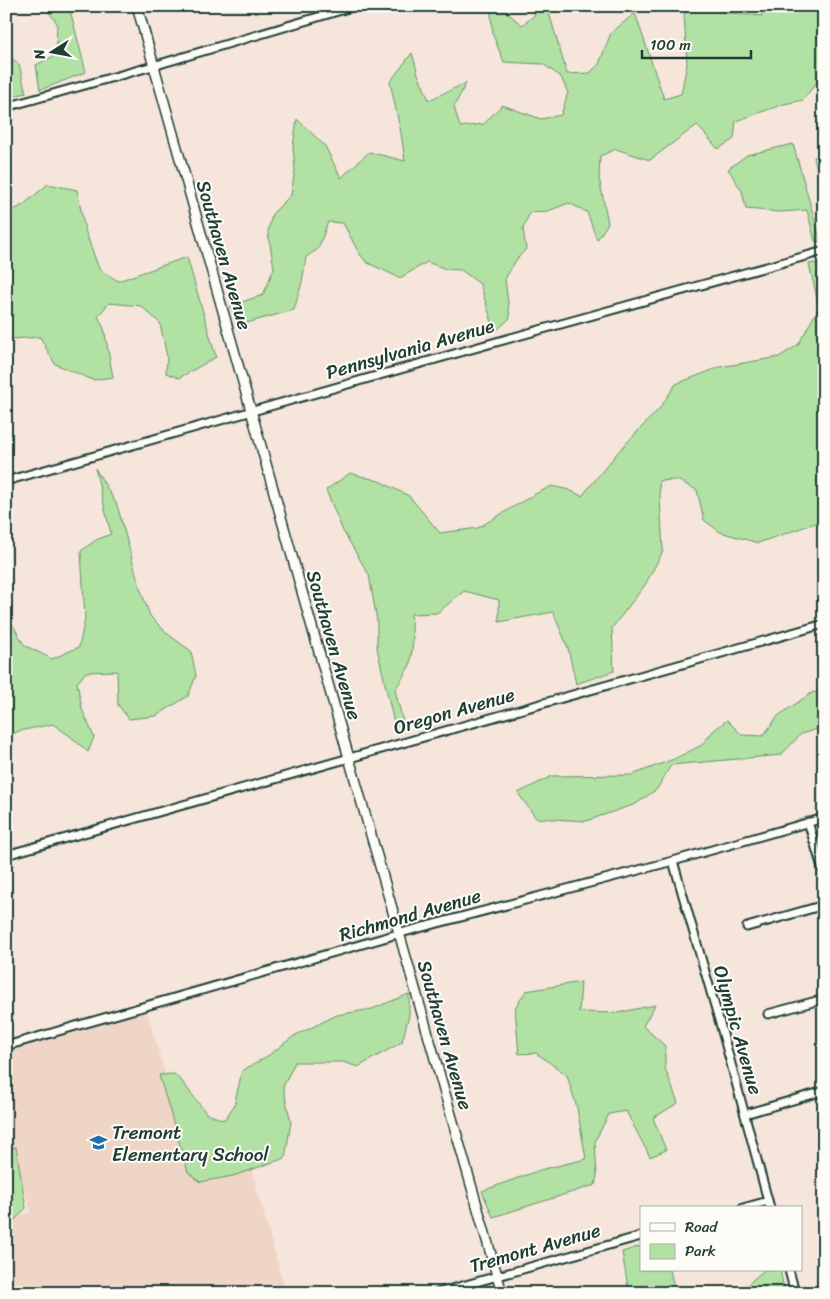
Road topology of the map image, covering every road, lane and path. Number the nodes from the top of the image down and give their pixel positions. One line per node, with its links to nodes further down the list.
1 (137, 6): 3 (street, Southaven Avenue)
2 (355, 6): 3 (street)
3 (153, 66): 4 (street); 6 (street, Southaven Avenue)
4 (6, 108)
5 (824, 251): 6 (street, Pennsylvania Avenue)
6 (252, 411): 7 (street, Pennsylvania Avenue); 9 (street, Southaven Avenue)
7 (6, 481)
8 (824, 624): 9 (street, Oregon Avenue)
9 (348, 757): 12 (street, Oregon Avenue); 17 (street, Southaven Avenue)
10 (824, 818): 11 (street, Richmond Avenue)
11 (808, 822): 13 (street, Richmond Avenue); 14 (street)
12 (6, 855)
13 (673, 861): 17 (street, Richmond Avenue); 22 (street, Olympic Avenue)
14 (824, 874)
15 (824, 905): 16 (street)
16 (747, 927)
17 (399, 934): 20 (street, Richmond Avenue); 27 (street, Southaven Avenue)
18 (824, 999): 19 (street)
19 (768, 1014)
20 (6, 1046)
21 (824, 1091): 22 (street)
22 (745, 1114): 23 (street, Olympic Avenue)
23 (769, 1204): 24 (street)
24 (756, 1206)
25 (640, 1236): 27 (street, Tremont Avenue)
26 (789, 1272): 30 (street)
27 (497, 1276): 28 (street, Tremont Avenue); 29 (street, Southaven Avenue)
28 (437, 1293)
29 (502, 1293)
30 (795, 1293)

